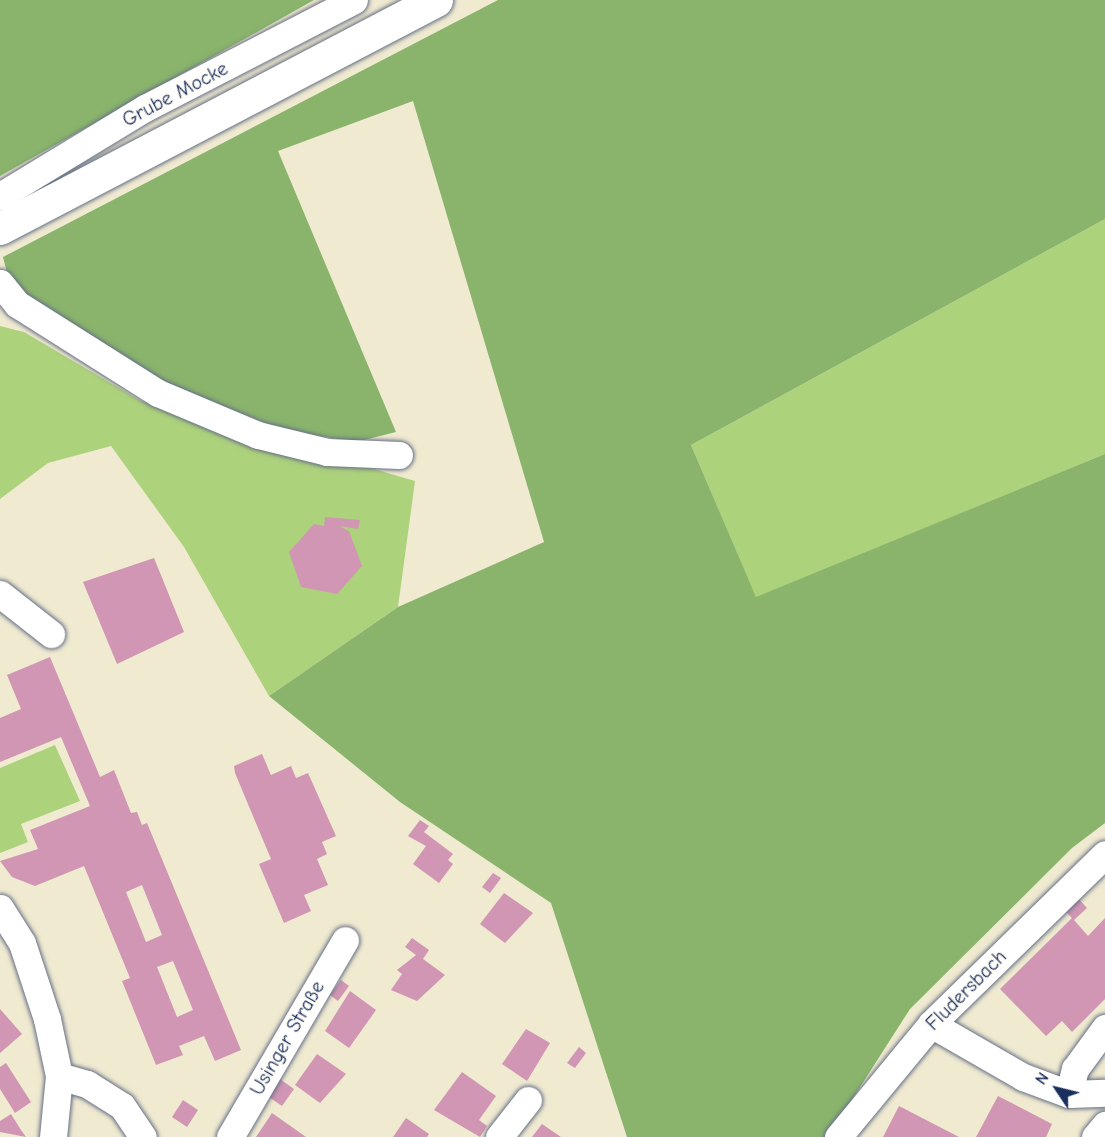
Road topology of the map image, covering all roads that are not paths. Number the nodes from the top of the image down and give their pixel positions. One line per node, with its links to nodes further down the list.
1 (354, 0): 3 (street, Grube Mocke)
2 (435, 0): 3 (main road)
3 (6, 214)
4 (0, 283): 5 (street)
5 (399, 455)
6 (0, 594): 7 (street)
7 (51, 634)
8 (1105, 854): 11 (street, Fludersbach)
9 (0, 908): 13 (street)
10 (345, 940): 20 (street, Usinger Straße)
11 (930, 1024): 15 (street); 22 (street, Fludersbach)
12 (1105, 1028): 15 (street)
13 (58, 1076): 18 (street); 19 (street)
14 (1105, 1093): 15 (street)
15 (1069, 1094)
16 (528, 1100): 21 (street)
17 (1105, 1125): 23 (street)
18 (53, 1137)
19 (143, 1137)
20 (230, 1137)
21 (499, 1137)
22 (838, 1137)
23 (1095, 1137)

